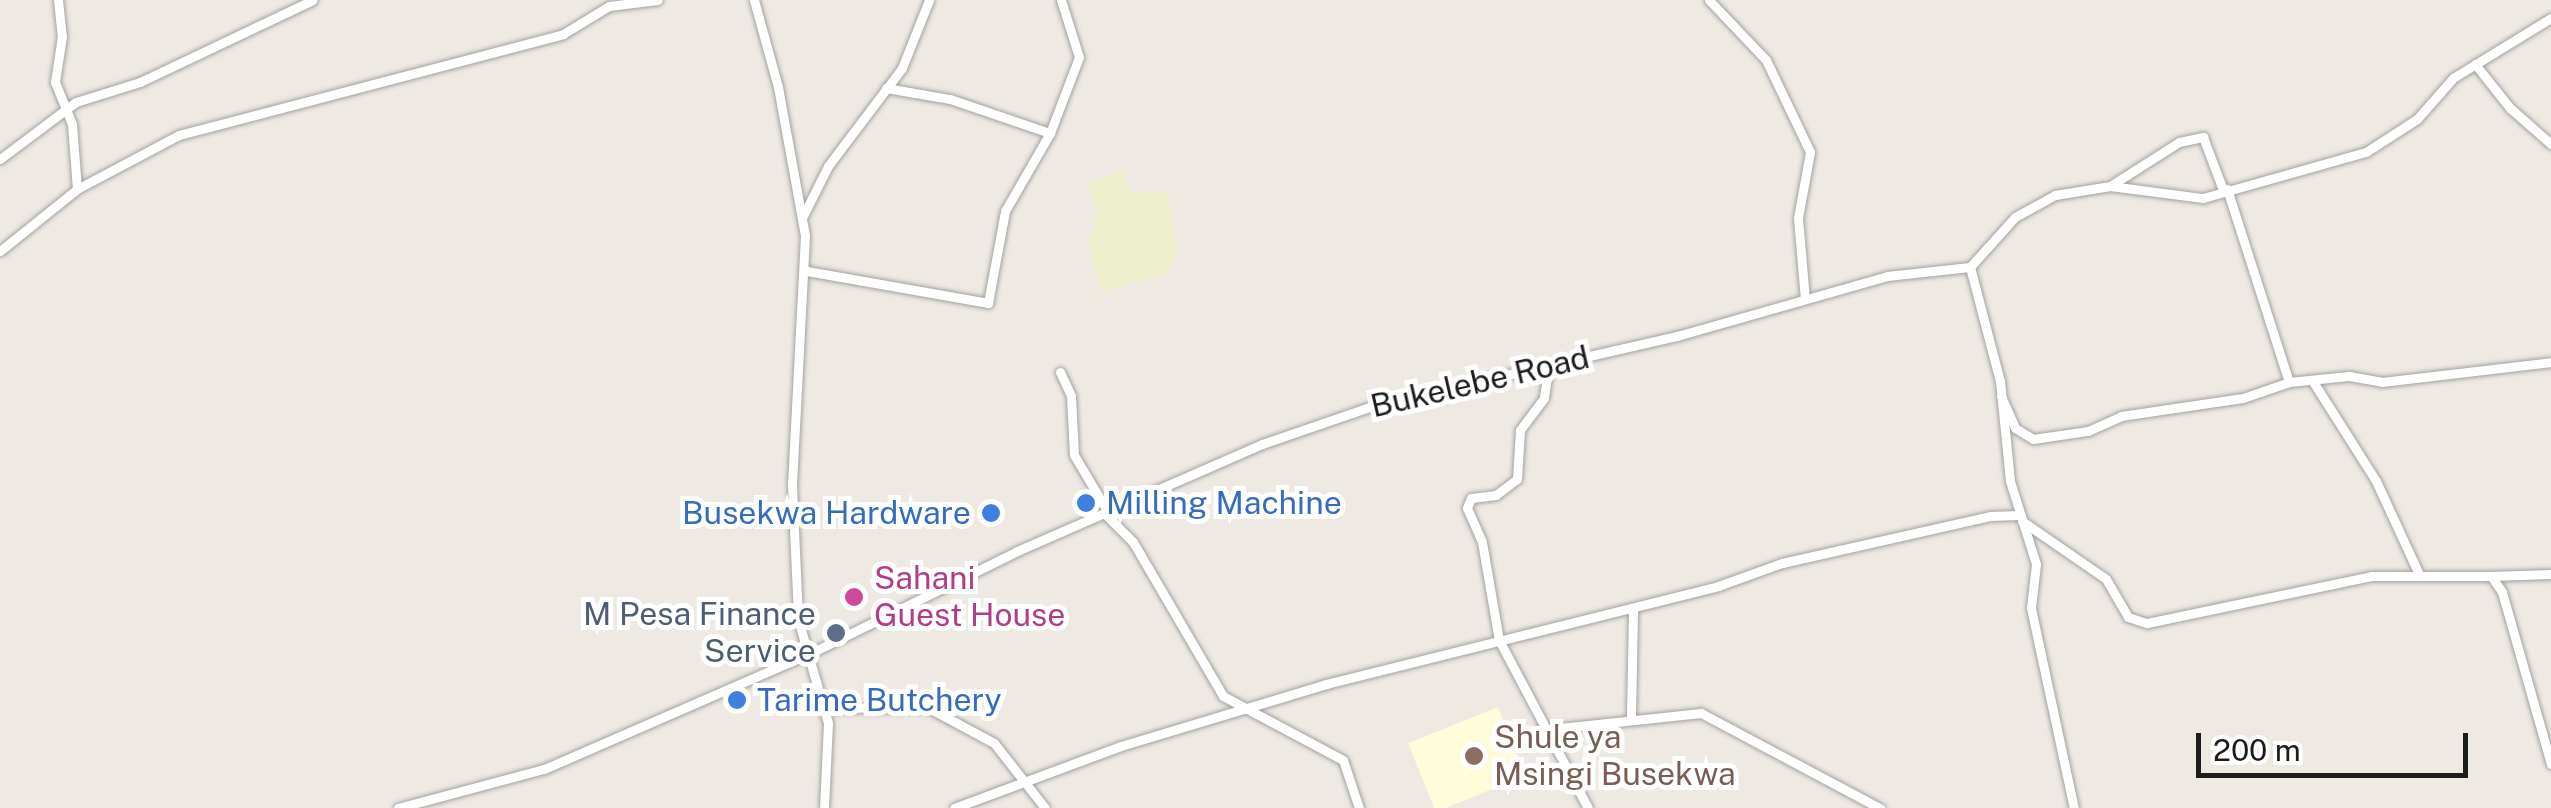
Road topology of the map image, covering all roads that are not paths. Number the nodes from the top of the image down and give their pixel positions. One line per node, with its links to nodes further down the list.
1 (58, 0): 11 (street)
2 (312, 0): 11 (street)
3 (658, 0): 18 (street)
4 (754, 0): 20 (street)
5 (929, 0): 10 (street)
6 (1061, 0): 12 (street)
7 (1708, 0): 24 (street)
8 (2551, 18): 9 (street)
9 (2474, 64): 15 (street); 19 (street)
10 (886, 88): 12 (street); 20 (street)
11 (65, 110): 14 (street); 18 (street)
12 (1050, 133): 23 (street)
13 (0, 140): 14 (street)
14 (16, 144): 16 (street)
15 (2551, 144)
16 (0, 159)
17 (2110, 186): 19 (street); 19 (street); 22 (street)
18 (77, 189): 21 (street)
19 (2225, 189): 29 (street)
20 (803, 216): 23 (street)
21 (0, 251)
22 (1970, 266): 24 (street, Bukelebe Road); 30 (street)
23 (807, 271): 38 (street)
24 (1805, 299): 26 (street, Bukelebe Road)
25 (2551, 362): 28 (street)
26 (1549, 365): 31 (street, Bukelebe Road); 37 (street)
27 (1060, 372): 31 (street)
28 (2312, 380): 29 (street); 33 (street)
29 (2288, 382): 30 (street)
30 (2001, 396): 32 (street)
31 (1106, 512): 38 (street, Bukelebe Road); 40 (street)
32 (2021, 518): 33 (street); 36 (street); 52 (street)
33 (2418, 572): 35 (street)
34 (2551, 574): 35 (street)
35 (2492, 576): 43 (street)
36 (1633, 608): 37 (street); 41 (street)
37 (1498, 640): 40 (street); 42 (street)
38 (809, 654): 39 (street); 45 (street, Bukelebe Road)
39 (826, 708): 44 (street); 46 (street)
40 (1244, 710): 44 (street); 49 (street)
41 (1630, 716): 42 (street); 51 (street)
42 (1541, 730): 50 (street)
43 (2551, 764)
44 (1024, 780): 47 (street); 48 (street)
45 (398, 808)
46 (824, 808)
47 (954, 808)
48 (1045, 808)
49 (1359, 808)
50 (1588, 808)
51 (1880, 808)
52 (2074, 808)

